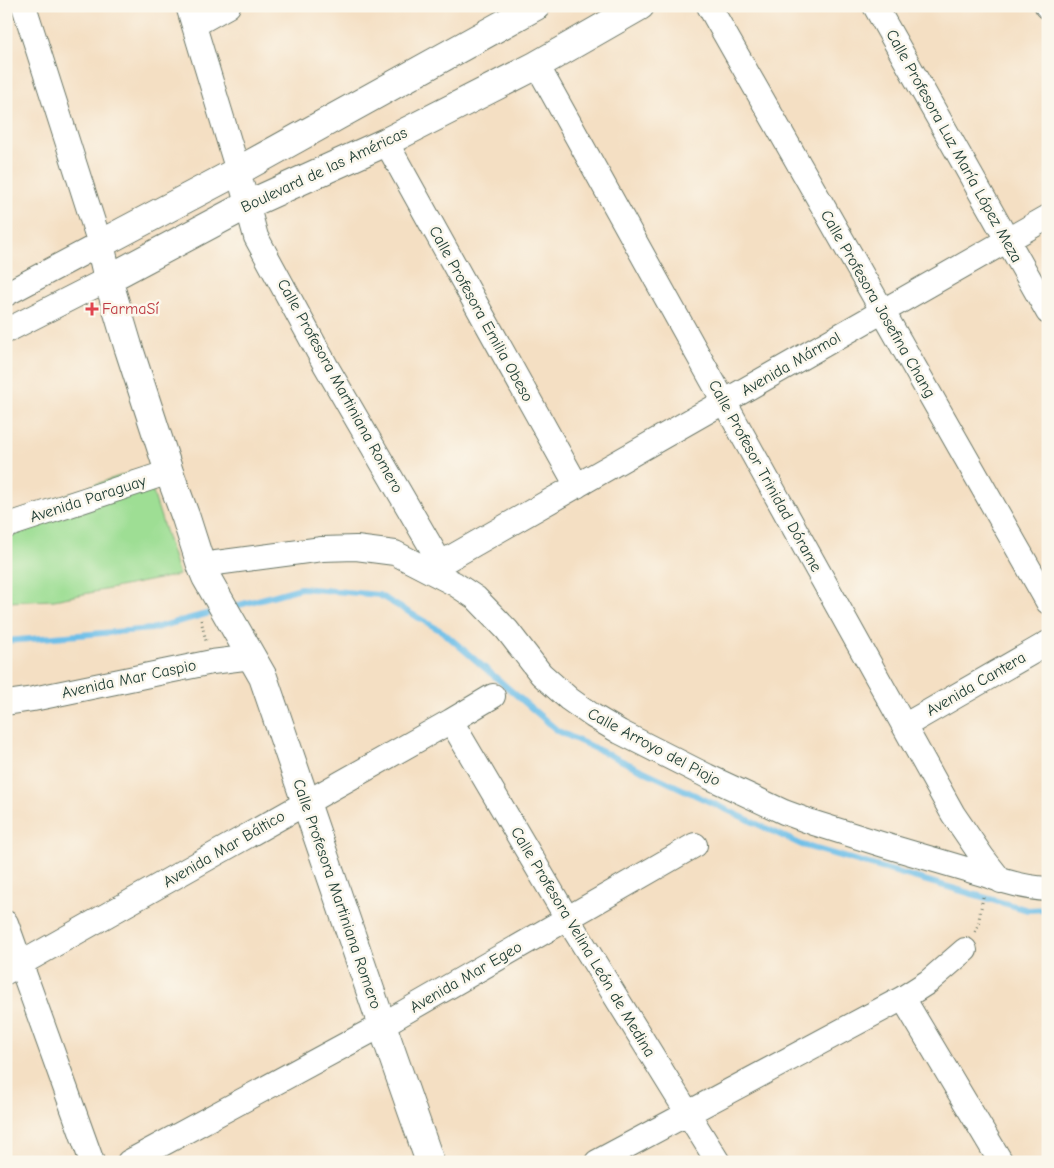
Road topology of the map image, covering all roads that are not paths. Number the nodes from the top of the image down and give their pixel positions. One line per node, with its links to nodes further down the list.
1 (24, 6): 14 (street)
2 (228, 6): 7 (street)
3 (536, 6): 10 (main road)
4 (640, 6): 8 (main road, Boulevard de las Américas)
5 (708, 6): 17 (street, Calle Profesora Josefina Chang)
6 (875, 6): 13 (street, Calle Profesora Luz María López Meza)
7 (191, 16): 10 (street, Calle Profesora Martiniana Romero)
8 (537, 65): 9 (main road, Boulevard de las Américas); 20 (street, Calle Profesor Trinidad Dórame)
9 (386, 142): 11 (main road, Boulevard de las Américas); 22 (street, Calle Profesora Emilia Obeso)
10 (238, 171): 11 (street, Calle Profesora Martiniana Romero); 14 (main road)
11 (247, 205): 15 (main road, Boulevard de las Américas); 25 (street, Calle Profesora Martiniana Romero)
12 (1048, 217): 13 (street, Avenida Mármol)
13 (1007, 241): 17 (street, Avenida Mármol); 18 (street, Calle Profesora Luz María López Meza)
14 (100, 244): 15 (main road); 16 (street)
15 (108, 280): 19 (street, Boulevard de las Américas); 21 (main road)
16 (6, 294)
17 (883, 312): 20 (street, Avenida Mármol); 26 (street, Calle Profesora Josefina Chang)
18 (1048, 312)
19 (6, 331)
20 (724, 402): 22 (street, Avenida Mármol); 32 (street, Calle Profesor Trinidad Dórame)
21 (169, 472): 23 (street, Avenida Paraguay); 24 (main road)
22 (577, 486): 25 (street, Avenida Mármol)
23 (6, 526)
24 (201, 565): 25 (street, Calle Arroyo del Piojo); 28 (main road, Calle Profesora Martiniana Romero)
25 (435, 567): 35 (street, Calle Arroyo del Piojo)
26 (1048, 602)
27 (1048, 643): 32 (street, Avenida Cantera)
28 (252, 657): 30 (street, Avenida Mar Caspio); 33 (main road, Calle Profesora Martiniana Romero)
29 (493, 696): 31 (street, Avenida Mar Báltico)
30 (6, 703)
31 (451, 721): 33 (street, Avenida Mar Báltico); 37 (street, Calle Profesora Velina León de Medina)
32 (904, 726): 35 (street, Calle Profesor Trinidad Dórame)
33 (306, 802): 40 (street, Avenida Mar Báltico); 42 (main road, Calle Profesora Martiniana Romero)
34 (695, 845): 37 (street, Avenida Mar Egeo)
35 (1001, 881): 36 (street, Calle Arroyo del Piojo)
36 (1048, 889)
37 (567, 918): 42 (street, Avenida Mar Egeo); 43 (street, Calle Profesora Velina León de Medina)
38 (6, 923): 40 (street)
39 (965, 950): 41 (street)
40 (14, 968): 44 (street)
41 (904, 998): 43 (street); 49 (street)
42 (382, 1025): 45 (street, Avenida Mar Egeo); 46 (main road, Calle Profesora Martiniana Romero)
43 (688, 1113): 47 (street); 48 (street, Calle Profesora Velina León de Medina)
44 (92, 1162)
45 (129, 1162)
46 (430, 1162)
47 (597, 1162)
48 (718, 1162)
49 (1001, 1162)

